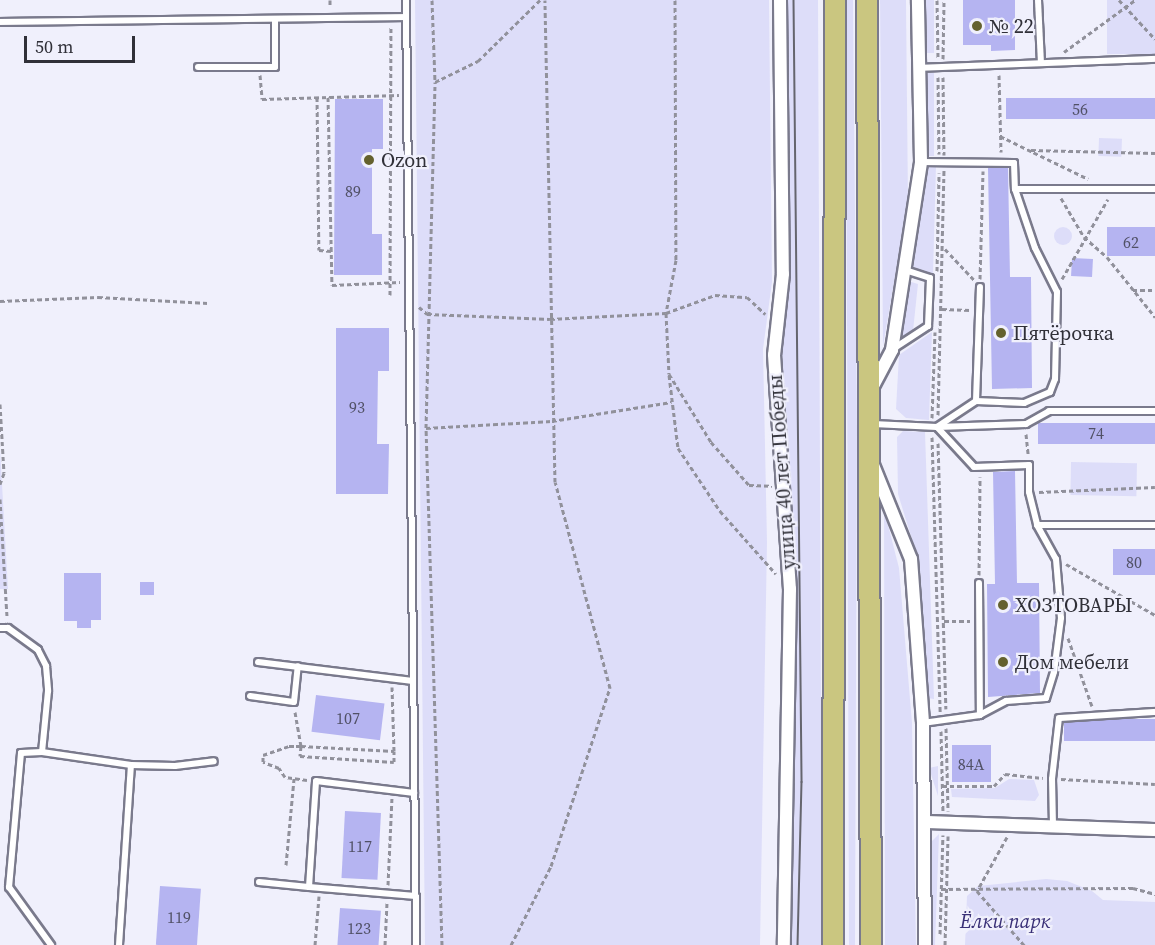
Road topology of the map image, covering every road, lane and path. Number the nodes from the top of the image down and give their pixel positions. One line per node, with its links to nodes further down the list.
1 (330, 0): 17 (path)
2 (406, 0): 19 (lane)
3 (432, 0): 31 (path)
4 (540, 0): 31 (path)
5 (545, 0): 67 (path)
6 (675, 0): 64 (path)
7 (780, 0): 68 (street, улица 40 лет Победы)
8 (836, 0): 144 (main road)
9 (867, 0): 71 (main road)
10 (918, 0): 30 (street)
11 (938, 0): 29 (path)
12 (944, 0): 29 (path)
13 (1038, 0): 24 (lane)
14 (1119, 0): 16 (path)
15 (1136, 0): 16 (path)
16 (1124, 6): 22 (path); 25 (path)
17 (330, 7)
18 (391, 17): 19 (lane); 20 (lane); 32 (path)
19 (406, 17): 33 (lane)
20 (275, 19): 21 (lane); 28 (lane)
21 (0, 22)
22 (1155, 39)
23 (1155, 59): 25 (lane)
24 (1041, 63): 25 (lane); 26 (lane)
25 (1049, 63)
26 (999, 64): 29 (lane); 36 (path)
27 (198, 67): 28 (lane)
28 (259, 67): 34 (path)
29 (940, 67): 30 (lane); 41 (path)
30 (920, 68): 40 (street)
31 (435, 82): 65 (path)
32 (391, 95): 33 (path); 35 (path); 53 (path)
33 (406, 95): 52 (lane)
34 (317, 97): 35 (path); 49 (path)
35 (328, 97): 49 (path)
36 (1000, 136): 37 (path); 38 (path)
37 (1001, 148)
38 (1027, 149): 39 (path); 46 (path)
39 (1155, 153)
40 (921, 162): 41 (lane); 50 (street)
41 (942, 162): 42 (lane); 48 (path); 79 (path)
42 (983, 162): 43 (lane); 51 (path)
43 (1015, 189): 44 (lane); 57 (lane)
44 (1055, 189): 46 (lane); 47 (path)
45 (1155, 189): 46 (lane)
46 (1112, 191): 47 (path)
47 (1084, 237): 55 (path); 57 (path)
48 (945, 249): 54 (path); 62 (path)
49 (331, 250): 53 (path)
50 (906, 270): 69 (street); 69 (lane)
51 (980, 276)
52 (407, 281): 53 (path); 58 (lane)
53 (390, 282): 59 (path)
54 (980, 287): 63 (lane)
55 (1133, 290): 56 (path); 66 (path)
56 (1155, 290)
57 (1057, 292): 72 (lane)
58 (407, 294): 65 (path); 81 (lane)
59 (390, 295)
60 (0, 301): 61 (path)
61 (208, 303)
62 (942, 309): 63 (path); 79 (path)
63 (979, 310): 72 (lane)
64 (666, 313): 67 (path); 68 (path); 70 (path)
65 (427, 314): 67 (path); 80 (path)
66 (1155, 317)
67 (550, 319): 76 (path)
68 (777, 325): 86 (street, улица 40 лет Победы)
69 (892, 350): 71 (street)
70 (669, 374): 73 (path); 86 (path)
71 (870, 392): 77 (main road)
72 (976, 401): 79 (lane)
73 (672, 402): 76 (path); 95 (path)
74 (0, 404): 85 (path)
75 (1155, 411): 78 (lane)
76 (552, 421): 80 (path); 142 (path)
77 (870, 423): 79 (lane); 82 (main road)
78 (1026, 424): 79 (lane); 83 (path)
79 (934, 427): 84 (lane); 98 (path); 110 (path)
80 (426, 428): 81 (path); 141 (path)
81 (410, 429): 103 (lane)
82 (870, 456): 111 (street); 145 (main road)
83 (1029, 465): 84 (lane); 88 (lane)
84 (981, 467): 93 (path)
85 (0, 484)
86 (783, 486): 95 (street, улица 40 лет Победы)
87 (1155, 487): 88 (path)
88 (1029, 492): 90 (lane)
89 (0, 499): 100 (path)
90 (1037, 525): 91 (lane); 92 (lane)
91 (1155, 525)
92 (1056, 559): 96 (path); 97 (lane)
93 (979, 575)
94 (979, 583): 99 (lane)
95 (790, 589): 143 (street, улица 40 лет Победы)
96 (1155, 615)
97 (1061, 618): 108 (path); 109 (lane)
98 (943, 621): 99 (path); 110 (path)
99 (978, 621): 109 (lane)
100 (4, 628): 114 (lane)
101 (258, 662): 102 (lane)
102 (298, 666): 103 (lane); 106 (lane)
103 (413, 681): 122 (lane)
104 (381, 683): 113 (path)
105 (250, 696): 106 (lane)
106 (294, 702): 112 (path)
107 (1155, 712): 108 (lane)
108 (1095, 713): 126 (lane)
109 (980, 715): 110 (lane)
110 (943, 720): 111 (lane); 119 (path); 120 (path)
111 (923, 723): 123 (street)
112 (301, 746): 113 (path); 113 (path); 117 (path)
113 (394, 751)
114 (42, 752): 116 (lane); 137 (lane)
115 (214, 761): 116 (lane)
116 (131, 765): 138 (lane)
117 (294, 778): 118 (path); 128 (path)
118 (316, 782): 121 (lane); 130 (lane)
119 (942, 786): 120 (path); 124 (path)
120 (947, 786): 124 (path)
121 (392, 790): 122 (lane); 134 (path)
122 (414, 793): 136 (lane)
123 (926, 822): 124 (street); 146 (street)
124 (946, 822): 125 (street); 131 (path); 132 (path)
125 (1014, 824): 126 (street); 133 (path)
126 (1053, 826): 127 (street)
127 (1155, 830)
128 (286, 865)
129 (259, 882): 130 (lane)
130 (309, 887): 134 (lane)
131 (941, 890): 132 (path); 147 (path)
132 (947, 890): 133 (path); 148 (path)
133 (977, 891): 135 (path); 149 (path)
134 (387, 893): 136 (lane); 139 (path)
135 (1155, 894)
136 (416, 896): 140 (lane)
137 (51, 945)
138 (119, 945)
139 (386, 945)
140 (416, 945)
141 (442, 945)
142 (511, 945)
143 (784, 945)
144 (833, 945)
145 (871, 945)
146 (925, 945)
147 (939, 945)
148 (945, 945)
149 (1024, 945)

